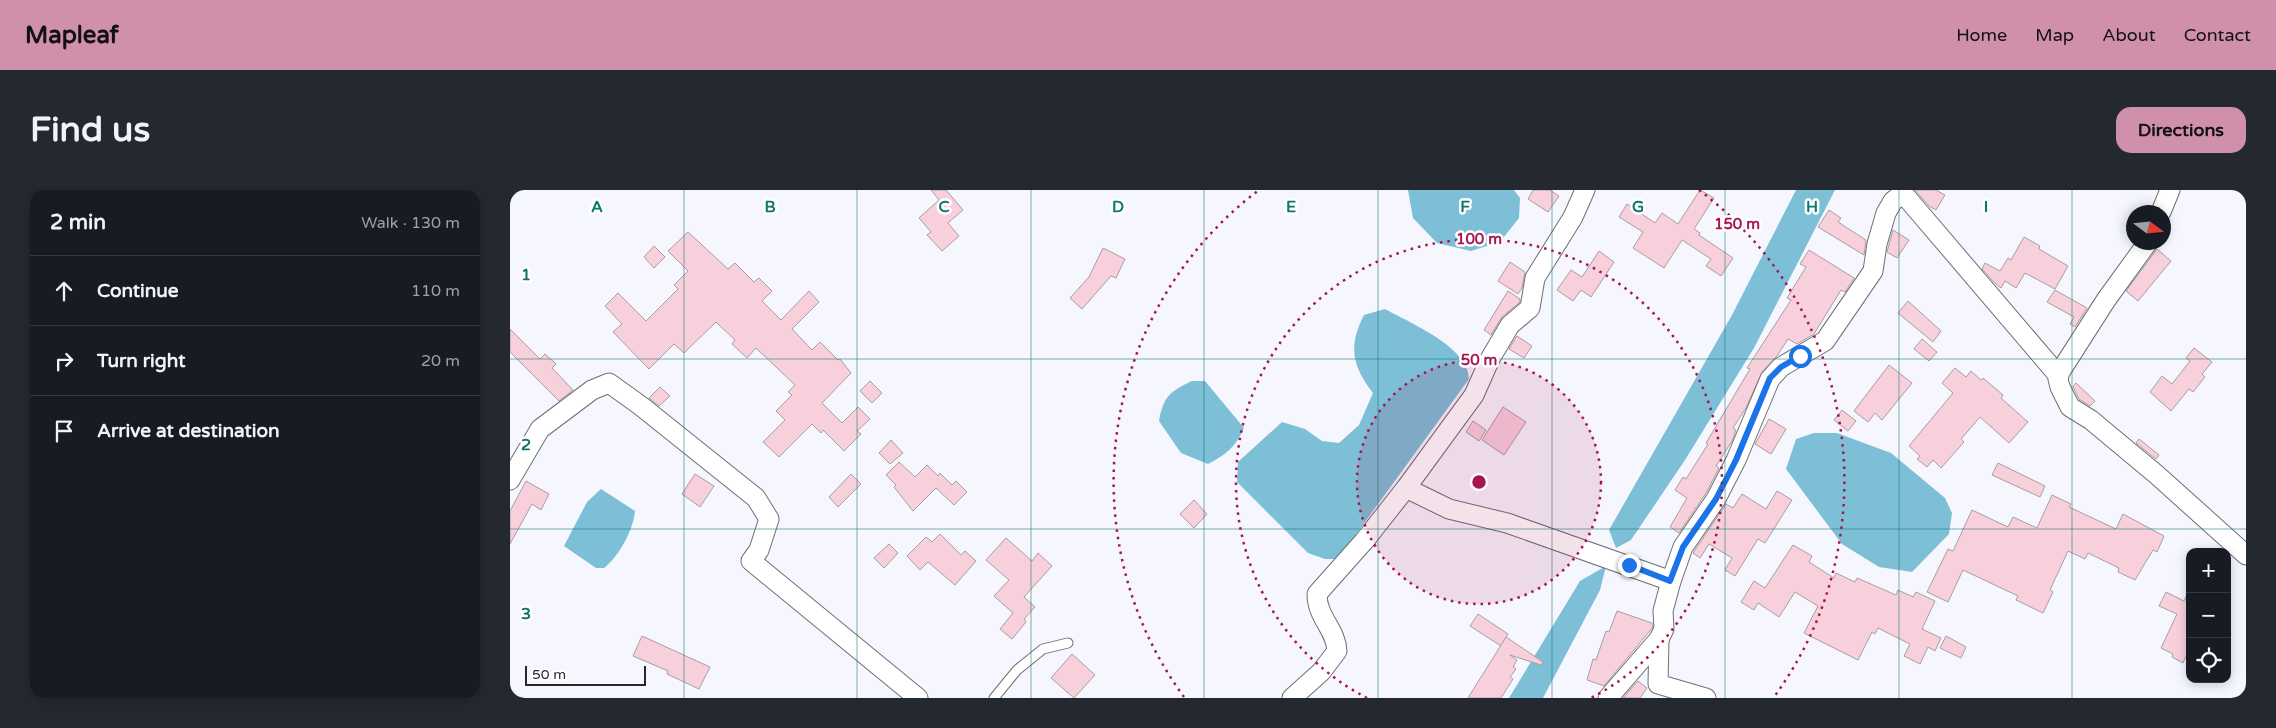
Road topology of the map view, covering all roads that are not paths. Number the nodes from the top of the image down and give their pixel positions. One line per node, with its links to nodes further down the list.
1 (1585, 190): 7 (street)
2 (2170, 190): 3 (street)
3 (2164, 205)
4 (2142, 250): 5 (street)
5 (2058, 375): 8 (street); 9 (street)
6 (510, 480): 12 (street)
7 (1406, 488): 9 (street); 14 (street)
8 (2246, 555)
9 (1670, 581): 10 (street)
10 (1659, 639): 15 (street); 16 (street)
11 (1068, 643): 13 (lane)
12 (918, 698)
13 (994, 698)
14 (1292, 698)
15 (1608, 698)
16 (1706, 698)

